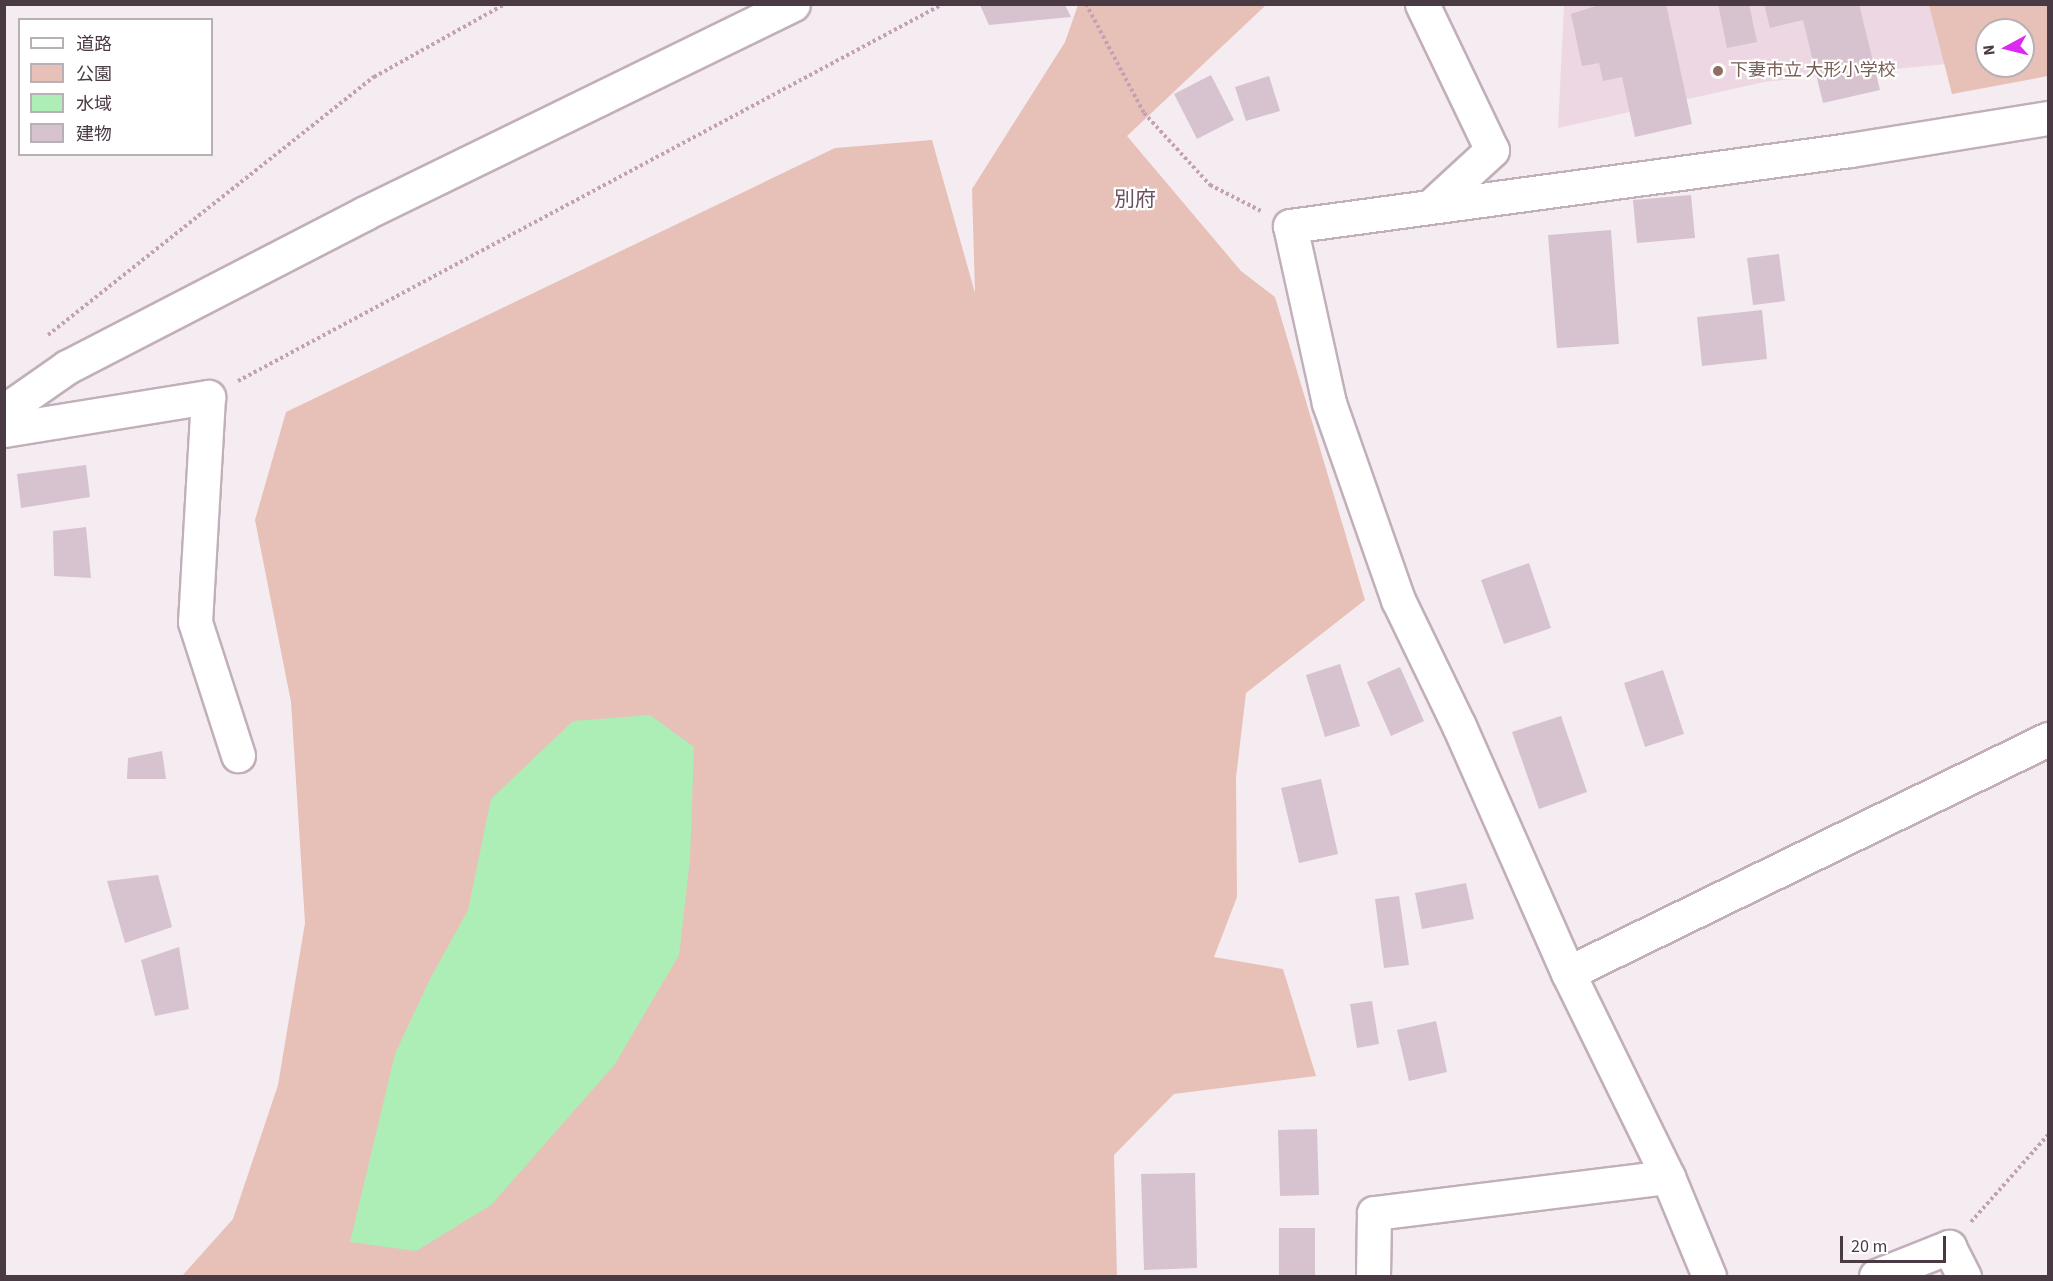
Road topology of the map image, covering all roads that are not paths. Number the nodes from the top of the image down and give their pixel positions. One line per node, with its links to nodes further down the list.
1 (793, 4): 7 (street)
2 (1422, 4): 4 (street)
3 (2049, 118): 5 (street)
4 (1492, 150): 5 (street); 6 (street)
5 (1520, 195): 6 (street)
6 (1431, 206): 11 (street)
7 (4, 411)
8 (4, 430): 10 (street)
9 (2049, 740): 11 (street)
10 (238, 755)
11 (1568, 973): 12 (street)
12 (1668, 1177): 13 (street); 14 (street)
13 (1373, 1276)
14 (1708, 1276)
15 (1876, 1276): 16 (street)
16 (1964, 1276)

